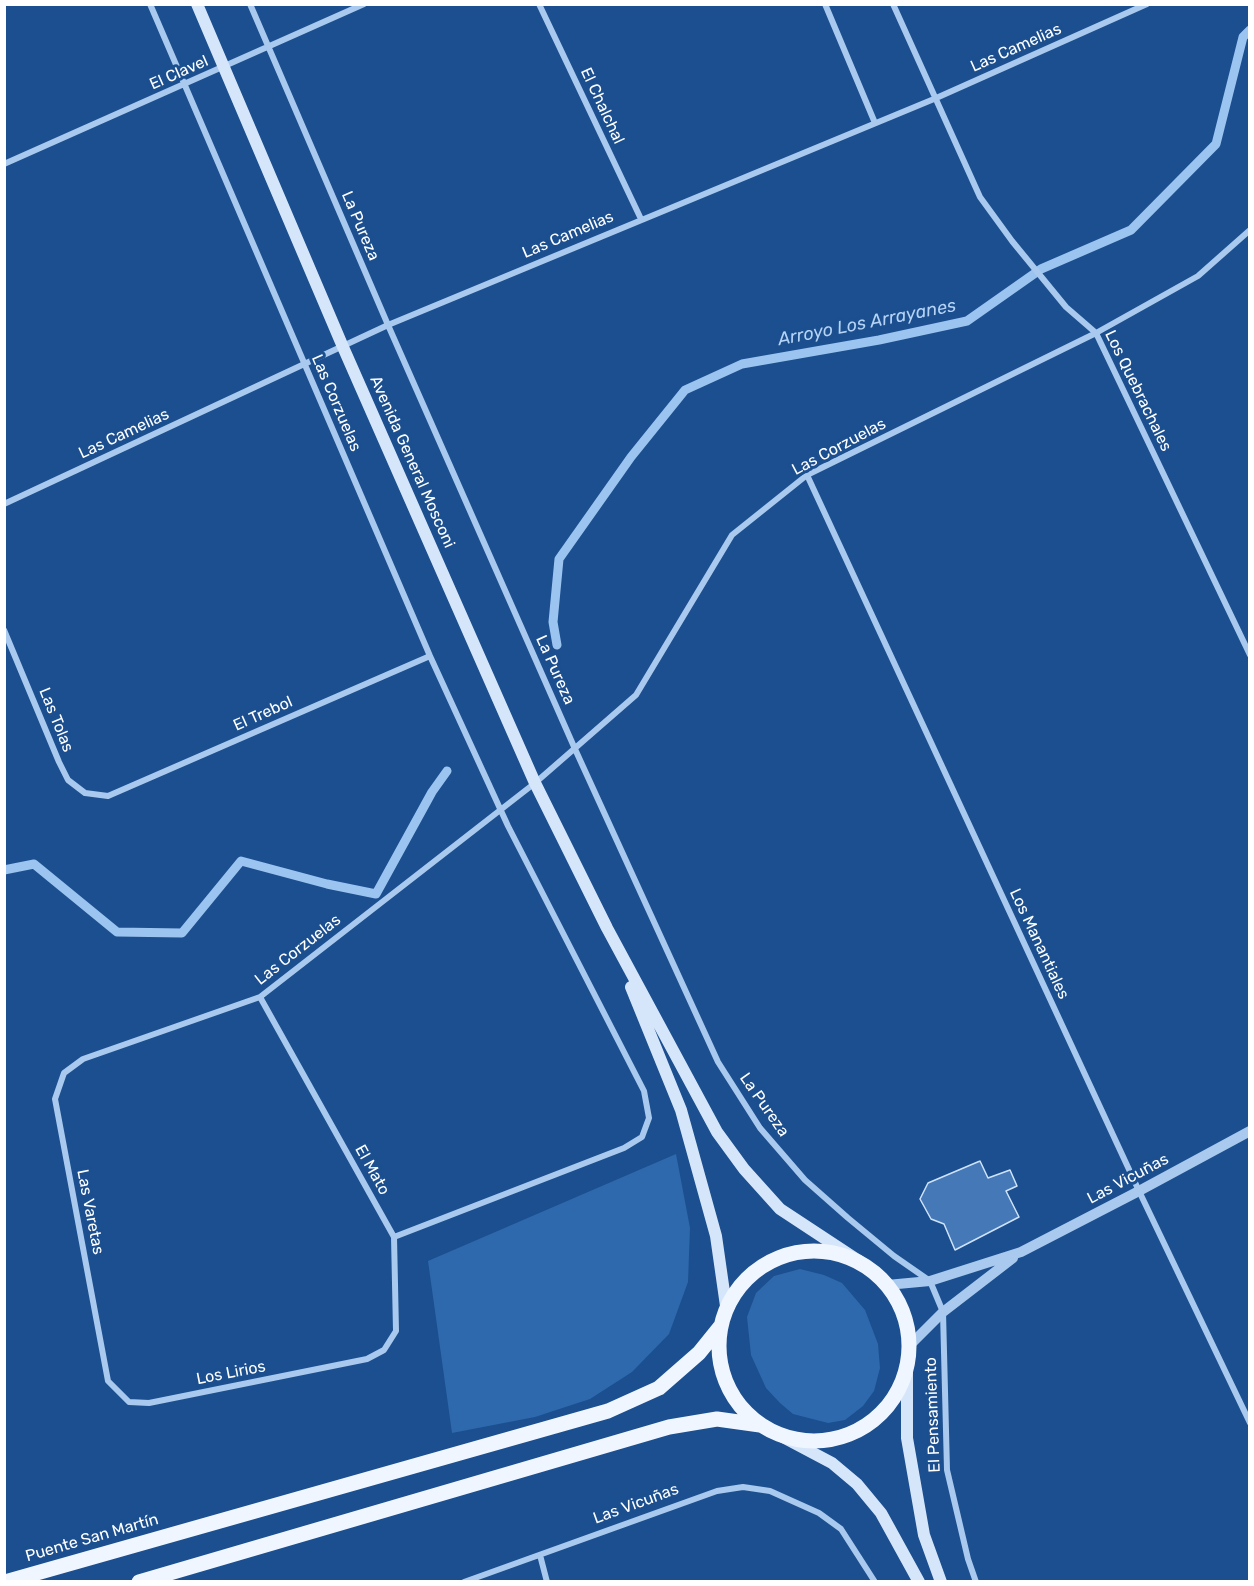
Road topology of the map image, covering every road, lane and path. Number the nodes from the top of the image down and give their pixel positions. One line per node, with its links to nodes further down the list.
1 (150, 4): 11 (street, Las Corzuelas)
2 (197, 4): 10 (main road, Avenida General Mosconi)
3 (250, 4): 9 (street, La Pureza)
4 (364, 4): 9 (street, El Clavel)
5 (539, 4): 15 (street, El Chalchal)
6 (825, 4): 13 (street)
7 (893, 4): 12 (street, Los Quebrachales)
8 (1147, 4): 12 (street, Las Camelias)
9 (269, 47): 10 (street, El Clavel); 17 (street, La Pureza)
10 (224, 68): 11 (street, El Clavel); 19 (main road, Avenida General Mosconi)
11 (185, 85): 14 (street, El Clavel); 20 (street, Las Corzuelas)
12 (934, 99): 13 (street, Las Camelias); 18 (street, Los Quebrachales)
13 (875, 123): 15 (street, Las Camelias)
14 (4, 164)
15 (641, 219): 17 (street, Las Camelias)
16 (1250, 230): 18 (street, Las Corzuelas)
17 (388, 325): 19 (street, Las Camelias); 26 (street, La Pureza)
18 (1096, 333): 21 (street, Las Corzuelas); 24 (street, Los Quebrachales)
19 (343, 347): 20 (street, Las Camelias); 27 (main road, Avenida General Mosconi)
20 (305, 364): 22 (street, Las Camelias); 25 (street, Las Corzuelas)
21 (807, 475): 26 (street, Las Corzuelas); 34 (street, Los Manantiales)
22 (4, 504)
23 (4, 630): 28 (street, Las Tolas)
24 (1250, 655)
25 (430, 656): 28 (street, El Trebol); 29 (street, Las Corzuelas)
26 (575, 749): 27 (street, Las Corzuelas); 38 (street, La Pureza)
27 (535, 783): 29 (street, Las Corzuelas); 30 (main road, Avenida General Mosconi)
28 (108, 796)
29 (500, 810): 31 (street, Las Corzuelas); 35 (street, Las Corzuelas)
30 (607, 928): 37 (main road); 40 (main road)
31 (260, 997): 32 (street, Las Corzuelas); 35 (street, El Mato)
32 (83, 1059): 46 (street, Las Varetas)
33 (1250, 1131): 34 (street, Las Vicuñas)
34 (1139, 1191): 36 (street, Las Vicuñas); 47 (street, Los Manantiales)
35 (394, 1237): 44 (street, El Mato)
36 (1021, 1252): 38 (street, Las Vicuñas); 41 (street, Las Vicuñas)
37 (862, 1263): 39 (main road); 40 (main road)
38 (930, 1281): 39 (street, Las Vicuñas); 41 (street, El Pensamiento)
39 (887, 1285): 43 (main road)
40 (726, 1306): 42 (main road)
41 (943, 1312): 43 (street, Las Vicuñas); 58 (street, El Pensamiento)
42 (720, 1328): 48 (main road); 51 (main road, Puente San Martín)
43 (910, 1345): 45 (main road)
44 (367, 1359): 46 (street, Los Lirios)
45 (907, 1371): 49 (main road); 57 (main road)
46 (108, 1381)
47 (1250, 1423)
48 (760, 1425): 49 (main road); 52 (main road)
49 (781, 1436): 56 (main road)
50 (540, 1555): 53 (street, Las Vicuñas); 54 (street); 55 (street, Las Vicuñas)
51 (5, 1581)
52 (139, 1581)
53 (464, 1581)
54 (548, 1581)
55 (875, 1581)
56 (919, 1581)
57 (941, 1581)
58 (976, 1581)

